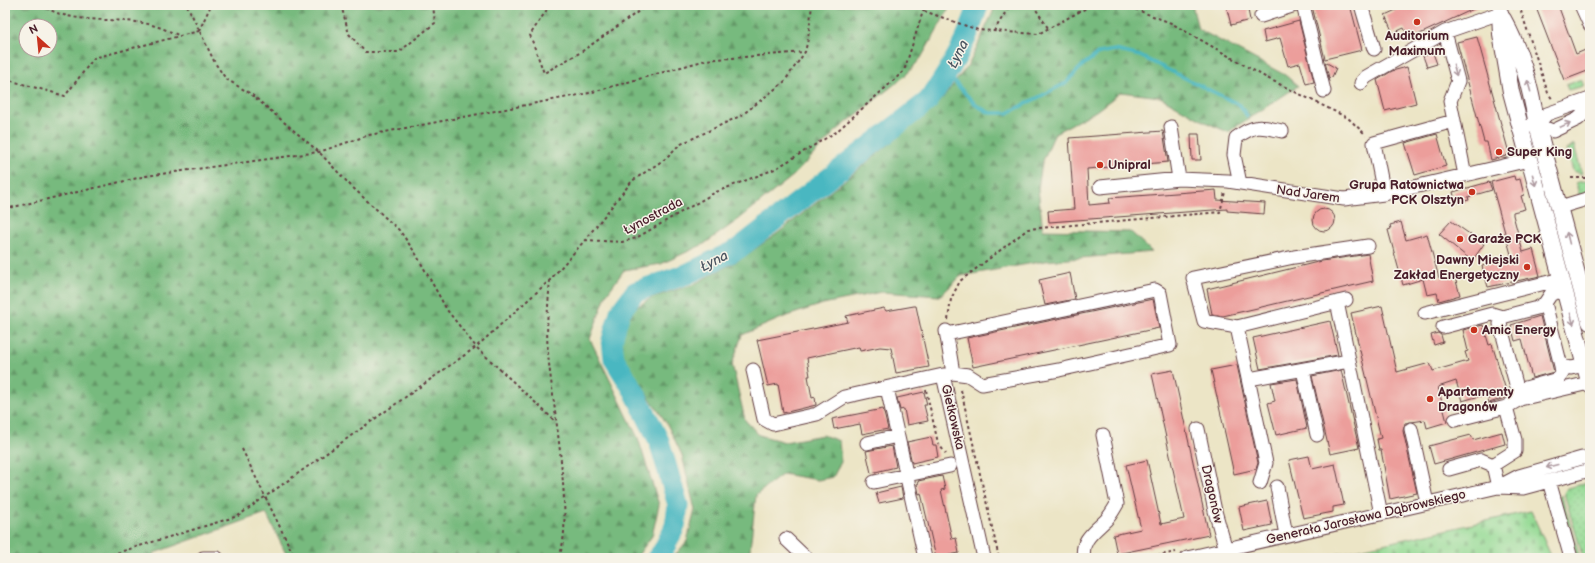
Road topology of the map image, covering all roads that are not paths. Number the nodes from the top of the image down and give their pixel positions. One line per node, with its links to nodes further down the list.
1 (1295, 5): 6 (street)
2 (1302, 5): 11 (street)
3 (1361, 5): 9 (street)
4 (1583, 6): 7 (street)
5 (1498, 9): 8 (street); 15 (main road, one-way to 5); 17 (main road)
6 (1261, 16)
7 (1590, 25)
8 (1445, 32): 10 (street); 14 (street, one-way to 14)
9 (1374, 49)
10 (1361, 83)
11 (1324, 91)
12 (1590, 99): 15 (street)
13 (1590, 108): 15 (street, one-way to 13)
14 (1454, 121): 20 (street); 24 (street)
15 (1538, 124): 17 (street); 26 (main road)
16 (1171, 126): 21 (street)
17 (1521, 129): 19 (main road)
18 (1282, 131): 22 (street)
19 (1529, 160): 20 (street, Nad Jarem); 28 (main road, one-way to 28)
20 (1465, 175): 24 (street, Nad Jarem)
21 (1179, 179): 22 (street, Nad Jarem); 23 (street, Nad Jarem)
22 (1234, 182): 24 (street, Nad Jarem)
23 (1100, 187)
24 (1384, 194)
25 (1590, 198): 26 (street)
26 (1560, 207): 32 (main road, one-way to 26)
27 (1368, 246): 33 (street)
28 (1563, 284): 29 (street); 30 (street); 36 (main road, one-way to 36)
29 (1545, 303): 31 (street); 37 (street)
30 (1425, 313)
31 (1502, 317): 34 (street); 44 (street)
32 (1590, 322)
33 (1237, 327): 35 (street); 41 (street)
34 (1443, 327)
35 (1349, 361): 39 (street); 65 (street)
36 (1585, 365): 37 (street); 42 (main road)
37 (1561, 366): 44 (street)
38 (753, 370): 43 (street, Gietkowska)
39 (1303, 370): 41 (street); 50 (street)
40 (948, 374): 40 (street); 43 (street, Gietkowska); 74 (street, Gietkowska)
41 (1249, 379): 61 (street)
42 (1590, 384): 44 (street)
43 (887, 388): 51 (street)
44 (1519, 395): 45 (street)
45 (1506, 406): 46 (street); 54 (street)
46 (1455, 420)
47 (1198, 429): 69 (street, Dragonów)
48 (1411, 429): 64 (street)
49 (1103, 435): 75 (street)
50 (1317, 435)
51 (897, 436): 52 (street); 58 (street)
52 (867, 443)
53 (1590, 458): 63 (street, Generała Jarosława Dąbrowskiego, one-way to 63)
54 (1493, 465): 56 (street); 63 (street)
55 (950, 466): 58 (street)
56 (1449, 469)
57 (1590, 470): 60 (street, Generała Jarosława Dąbrowskiego)
58 (906, 475): 59 (street); 73 (street)
59 (874, 482)
60 (1549, 482): 63 (street, Generała Jarosława Dąbrowskiego); 76 (street)
61 (1260, 483)
62 (1277, 487): 66 (street)
63 (1498, 487): 64 (street, Generała Jarosława Dąbrowskiego)
64 (1427, 503): 65 (street, Generała Jarosława Dąbrowskiego)
65 (1381, 514): 66 (street, Generała Jarosława Dąbrowskiego)
66 (1286, 535): 69 (street, Generała Jarosława Dąbrowskiego)
67 (786, 539): 72 (street)
68 (1184, 554): 69 (street, Generała Jarosława Dąbrowskiego)
69 (1227, 554)
70 (203, 558): 71 (street)
71 (216, 558)
72 (806, 558)
73 (924, 558)
74 (984, 558)
75 (1084, 558)
76 (1571, 558)

